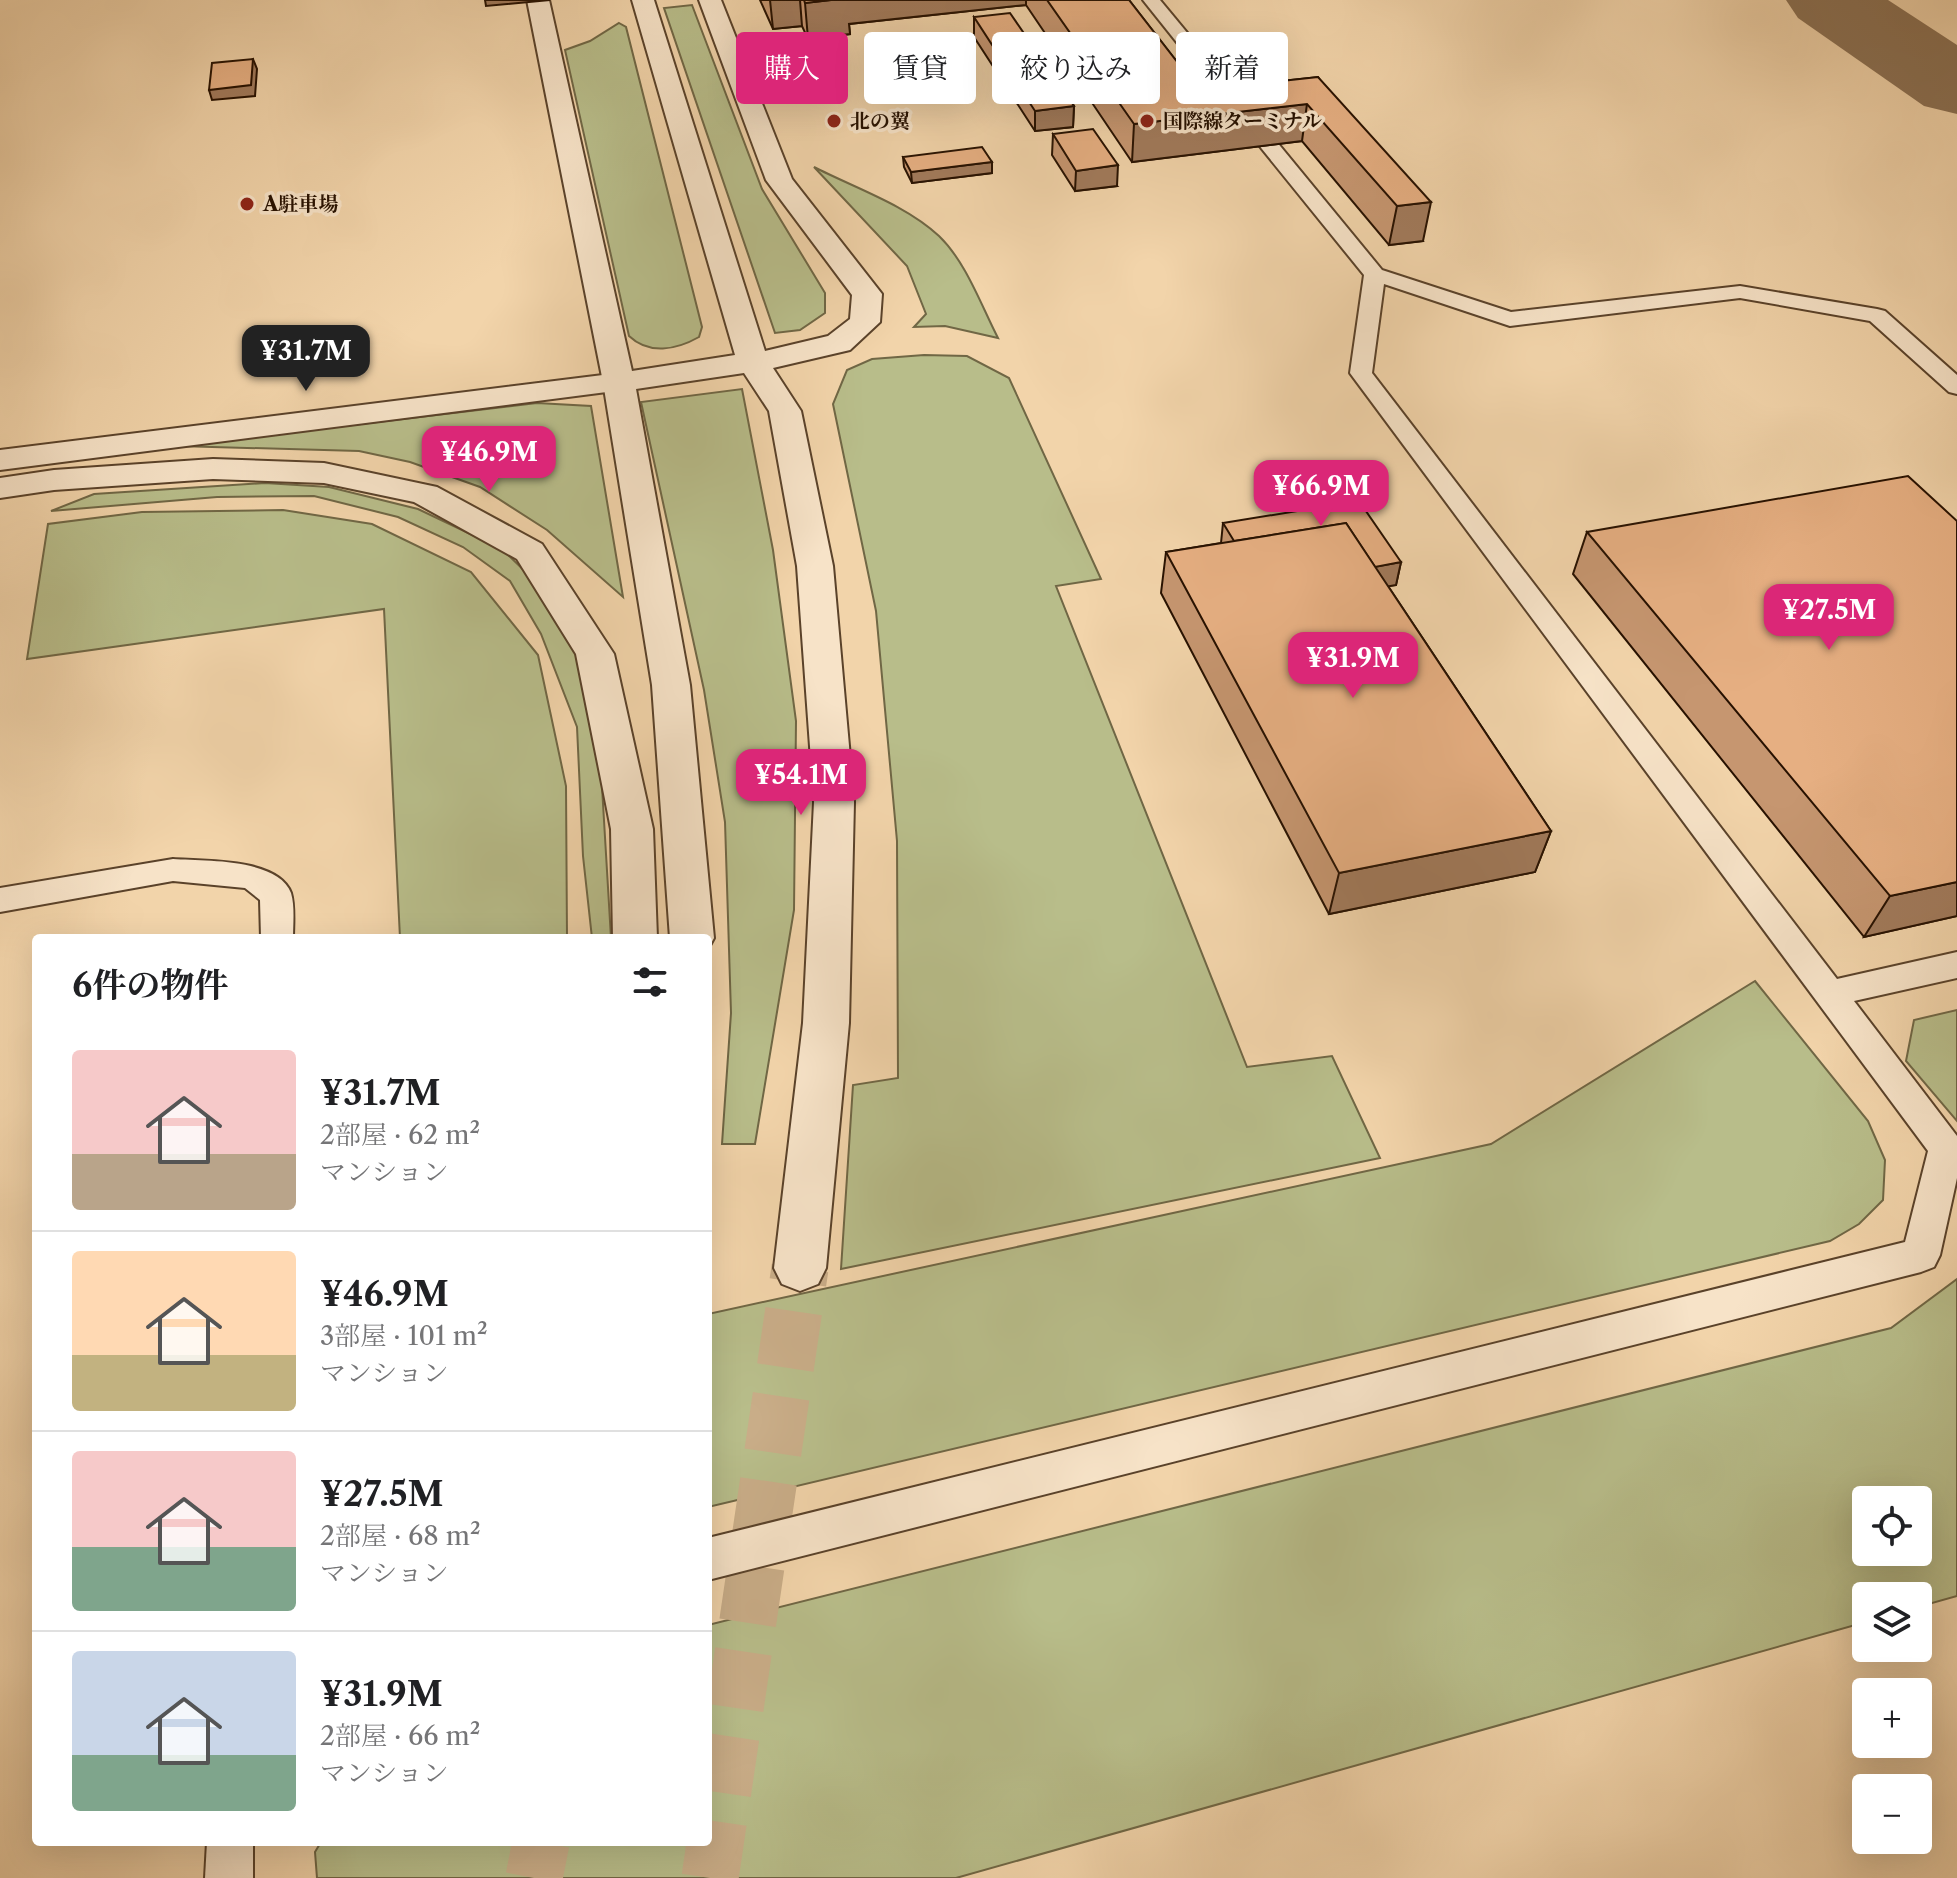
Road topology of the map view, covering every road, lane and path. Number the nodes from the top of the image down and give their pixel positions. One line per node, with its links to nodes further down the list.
1 (538, 0): 9 (street)
2 (643, 0): 8 (street)
3 (710, 0): 8 (street)
4 (1151, 0): 5 (lane)
5 (1249, 120)
6 (1269, 145): 7 (lane)
7 (1375, 274): 10 (lane); 18 (lane)
8 (753, 362): 9 (street); 20 (street)
9 (619, 382): 11 (street); 16 (street)
10 (1957, 387)
11 (0, 460)
12 (0, 488): 15 (street)
13 (0, 900): 14 (lane)
14 (277, 934)
15 (635, 934)
16 (692, 934)
17 (1957, 965): 18 (lane)
18 (1830, 994): 19 (lane)
19 (1951, 1155): 21 (lane)
20 (800, 1268)
21 (712, 1558)
22 (230, 1846): 23 (lane)
23 (229, 1878)

